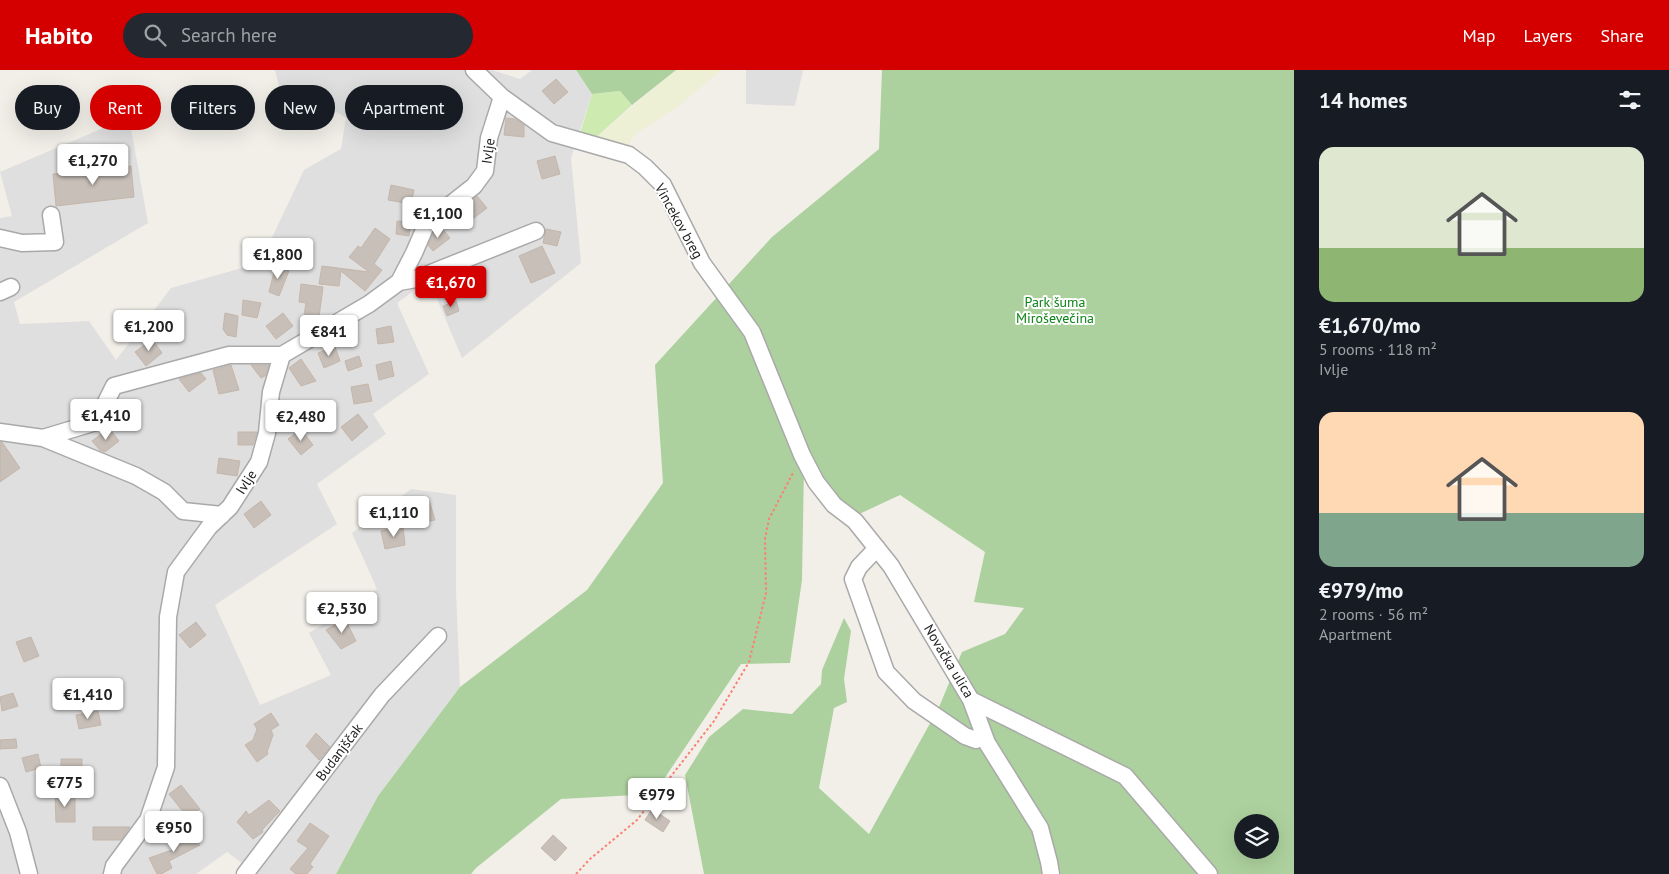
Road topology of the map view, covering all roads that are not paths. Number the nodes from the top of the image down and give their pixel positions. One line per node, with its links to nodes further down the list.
1 (474, 70): 2 (street, Vincekov breg)
2 (502, 97): 6 (street, Ivlje); 10 (street, Vincekov breg)
3 (51, 215): 5 (street)
4 (536, 232): 6 (street)
5 (0, 238)
6 (398, 282): 7 (street, Ivlje)
7 (282, 355): 9 (street); 11 (street, Ivlje)
8 (0, 432): 9 (street)
9 (43, 438): 11 (street)
10 (802, 455): 12 (street, Novačka ulica)
11 (222, 515): 18 (street, Ivlje)
12 (877, 548): 14 (street, Novačka ulica); 15 (street)
13 (438, 636): 19 (street, Budanjščak)
14 (971, 700): 15 (street); 21 (street, Novačka ulica)
15 (984, 735): 20 (street)
16 (0, 786): 17 (street)
17 (29, 874)
18 (112, 874)
19 (245, 874)
20 (1051, 874)
21 (1209, 874)

